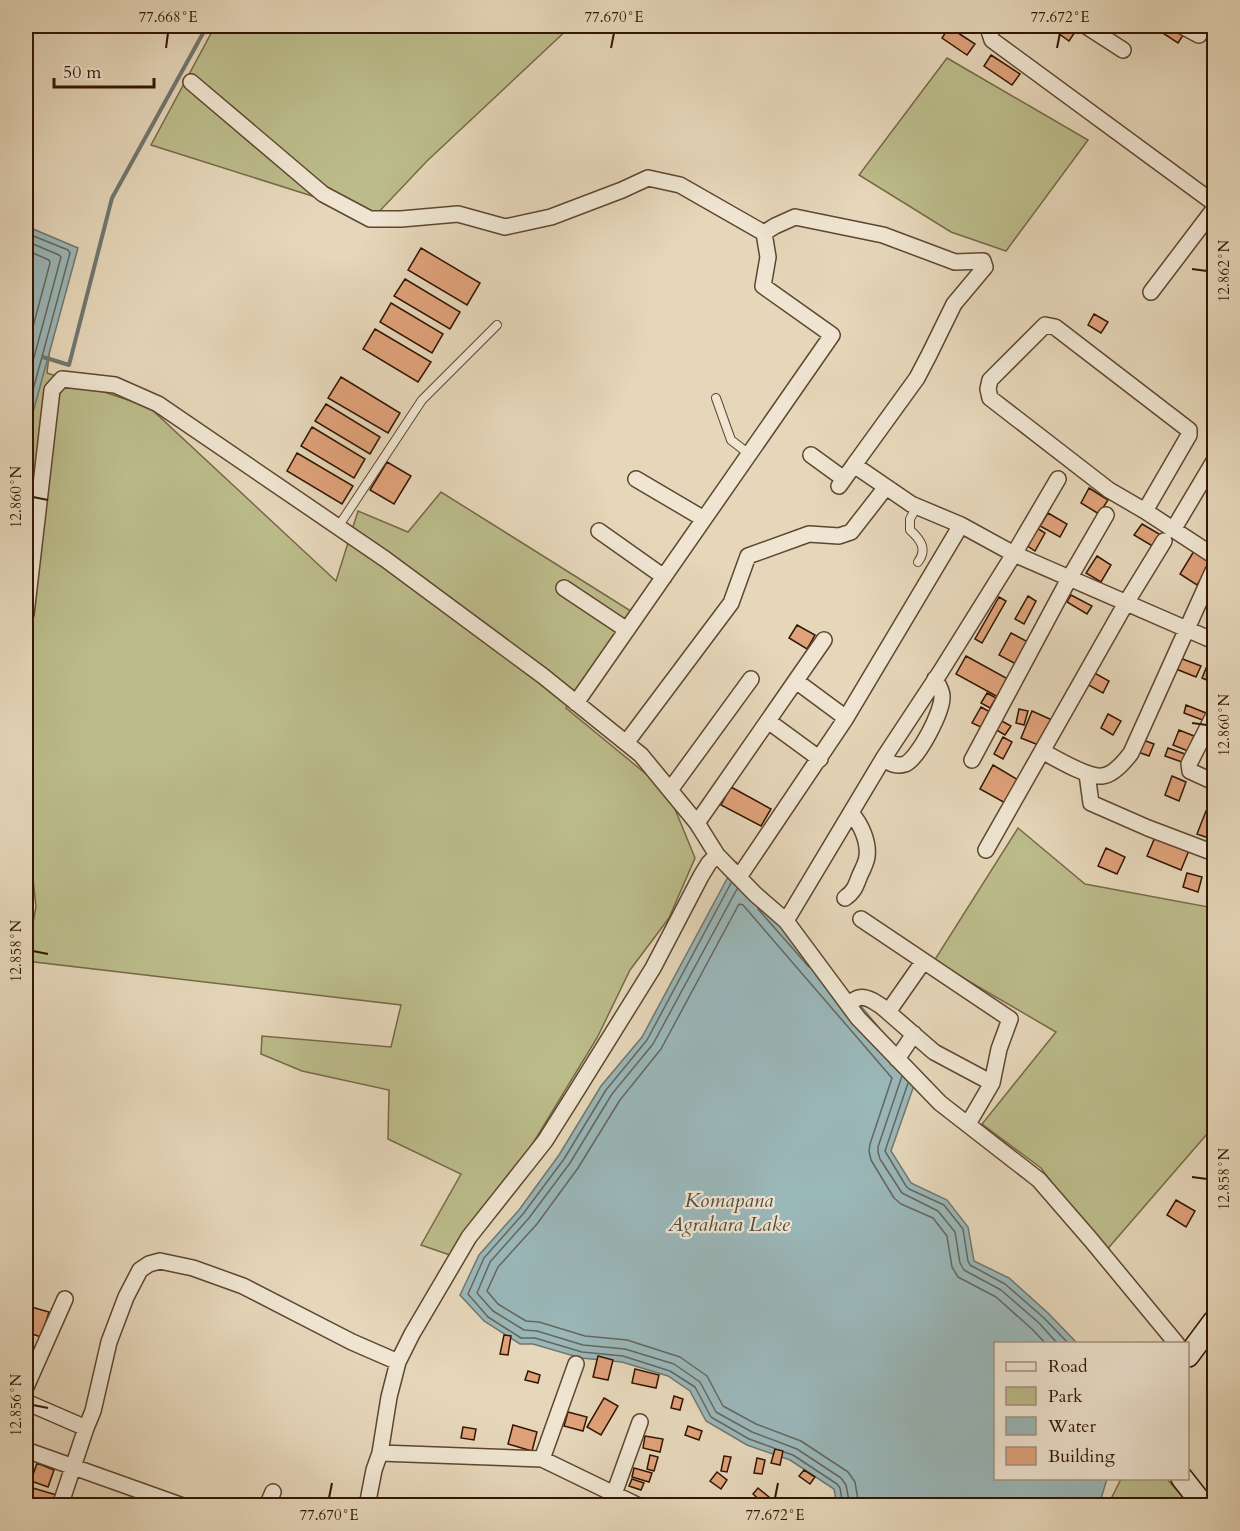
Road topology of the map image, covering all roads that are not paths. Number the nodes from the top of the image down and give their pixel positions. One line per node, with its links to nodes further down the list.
1 (991, 26): 7 (street)
2 (1086, 26): 5 (street)
3 (1182, 26): 4 (street)
4 (1199, 36)
5 (1123, 50)
6 (191, 82): 9 (street)
7 (1215, 203)
8 (1215, 209): 10 (street)
9 (764, 233): 13 (street); 16 (street)
10 (1151, 292)
11 (497, 325): 25 (lane)
12 (716, 398): 13 (lane)
13 (749, 454): 23 (street)
14 (811, 455): 16 (street)
15 (1215, 461): 27 (street)
16 (854, 465): 19 (street)
17 (636, 479): 23 (street)
18 (1058, 479): 28 (street)
19 (886, 487): 20 (street); 48 (street)
20 (916, 506): 24 (street); 29 (lane)
21 (1145, 511): 21 (street); 27 (street)
22 (1106, 515): 32 (street)
23 (704, 519): 31 (street)
24 (961, 525): 28 (street); 45 (street)
25 (338, 527): 35 (street); 43 (street)
26 (599, 531): 31 (street)
27 (1168, 536): 30 (street); 34 (street)
28 (1014, 554): 32 (street); 41 (street)
29 (918, 562)
30 (1214, 564): 36 (street)
31 (664, 577): 37 (street)
32 (1070, 577): 34 (street); 52 (street)
33 (564, 588): 37 (street)
34 (1126, 603): 36 (street); 49 (street)
35 (26, 614)
36 (1186, 629): 39 (street); 53 (street)
37 (627, 630): 43 (street)
38 (824, 640): 42 (street)
39 (1215, 641)
40 (751, 679): 55 (street)
41 (936, 679): 51 (street); 51 (street)
42 (796, 681): 45 (street); 46 (street)
43 (576, 703): 48 (street)
44 (1215, 715): 47 (street)
45 (846, 718): 50 (street)
46 (768, 721): 50 (street); 57 (street)
47 (1211, 731): 54 (street)
48 (626, 743): 55 (street)
49 (1042, 751): 53 (street); 58 (street)
50 (820, 759): 61 (street)
51 (883, 759): 56 (street)
52 (972, 760)
53 (1087, 774): 59 (street)
54 (1215, 782)
55 (670, 790): 57 (street)
56 (850, 813): 62 (street); 64 (street)
57 (697, 823): 60 (street)
58 (986, 850)
59 (1215, 853)
60 (717, 855): 61 (street); 76 (street)
61 (739, 877): 64 (street)
62 (845, 898)
63 (861, 920): 65 (street)
64 (786, 921): 66 (street)
65 (923, 962): 67 (street); 70 (street)
66 (849, 1006): 67 (street); 69 (street)
67 (888, 1012): 68 (street)
68 (914, 1034): 69 (street); 70 (street)
69 (897, 1059): 71 (street)
70 (992, 1083): 71 (street)
71 (968, 1124): 74 (street)
72 (65, 1299): 78 (street)
73 (1213, 1326): 75 (street)
74 (1175, 1342)
75 (1189, 1355)
76 (398, 1362): 81 (street); 83 (street)
77 (576, 1364): 84 (street)
78 (26, 1387)
79 (26, 1402): 81 (street)
80 (640, 1422): 87 (street)
81 (86, 1428): 85 (street)
82 (26, 1450): 85 (street)
83 (380, 1453): 84 (street); 90 (street)
84 (542, 1459): 87 (street)
85 (73, 1467): 88 (street); 89 (street)
86 (1183, 1480): 92 (street)
87 (614, 1494): 91 (street)
88 (60, 1506)
89 (183, 1506)
90 (367, 1506)
91 (639, 1506)
92 (1204, 1506)

